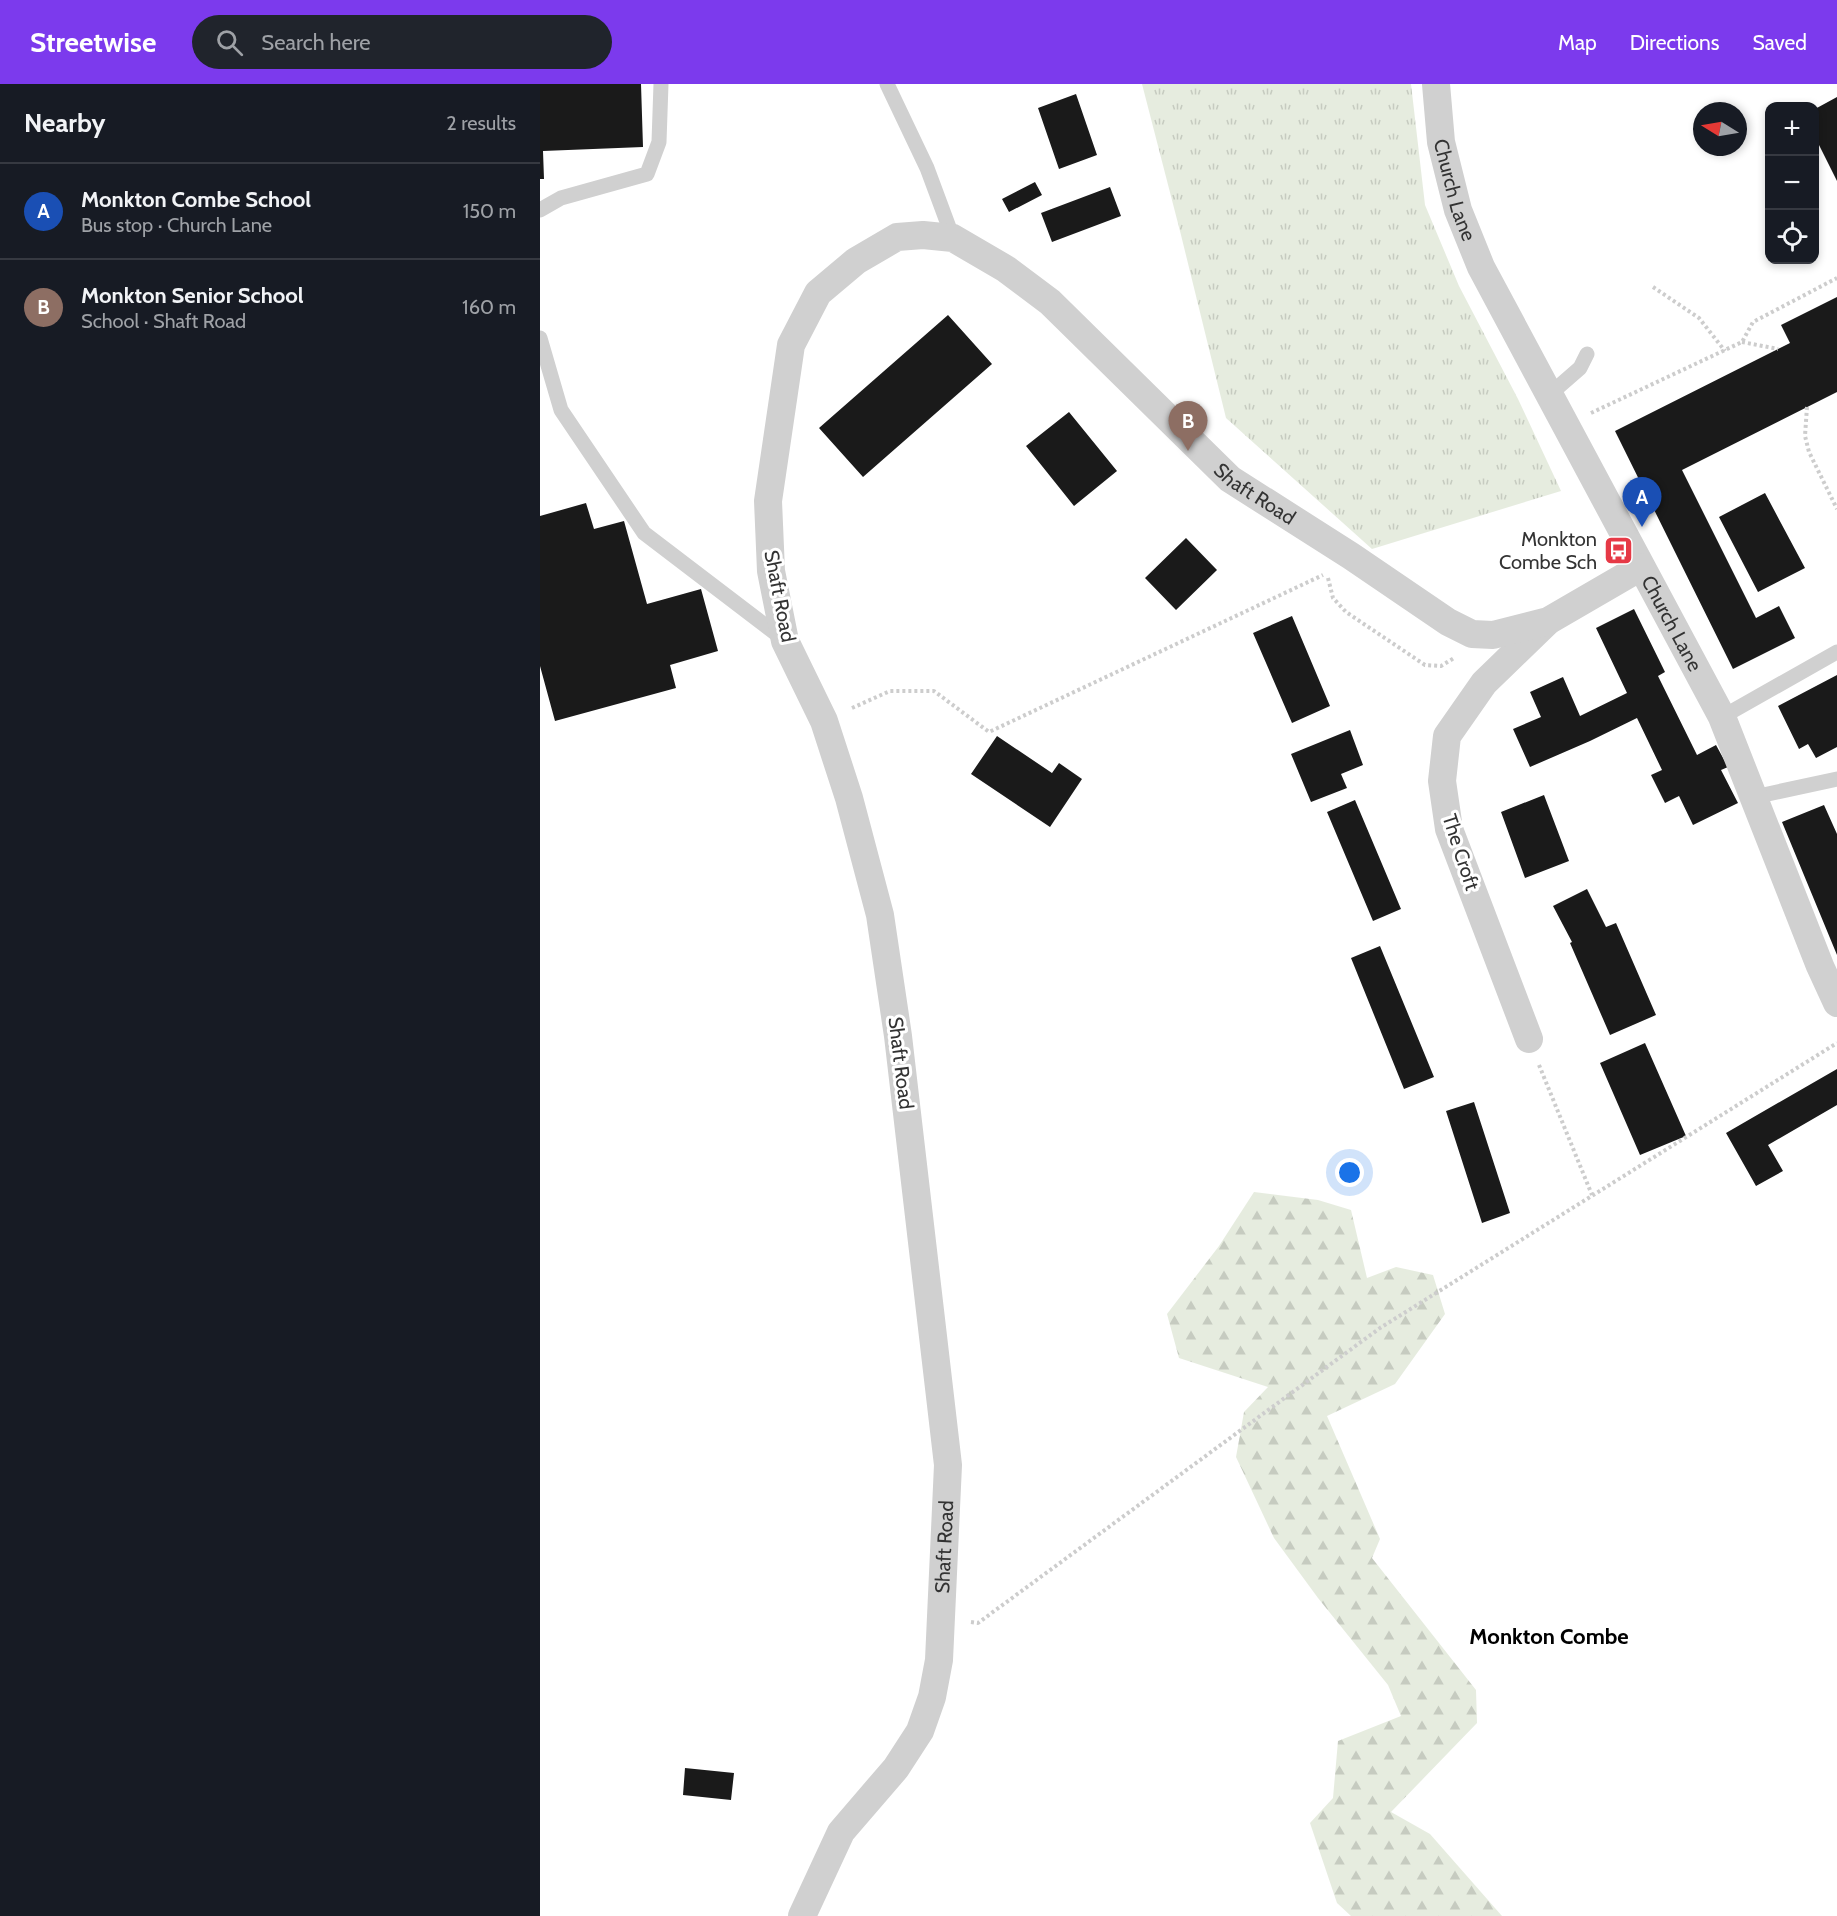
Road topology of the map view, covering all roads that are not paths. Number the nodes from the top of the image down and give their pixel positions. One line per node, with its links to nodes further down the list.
1 (661, 84): 4 (lane)
2 (887, 84): 5 (lane)
3 (1436, 84): 8 (street, Church Lane)
4 (540, 210)
5 (953, 238): 10 (street, Shaft Road); 11 (street, Shaft Road)
6 (540, 338): 11 (lane)
7 (1587, 354): 8 (lane)
8 (1549, 395): 9 (street, Church Lane)
9 (1641, 567): 10 (street, Shaft Road); 13 (street, Church Lane)
10 (1548, 621): 17 (street, The Croft)
11 (786, 641): 18 (street, Shaft Road)
12 (1837, 652): 13 (lane)
13 (1722, 717): 15 (street, Church Lane)
14 (1837, 778): 15 (lane)
15 (1754, 797): 16 (street, Church Lane)
16 (1837, 1003)
17 (1529, 1039)
18 (802, 1916)

